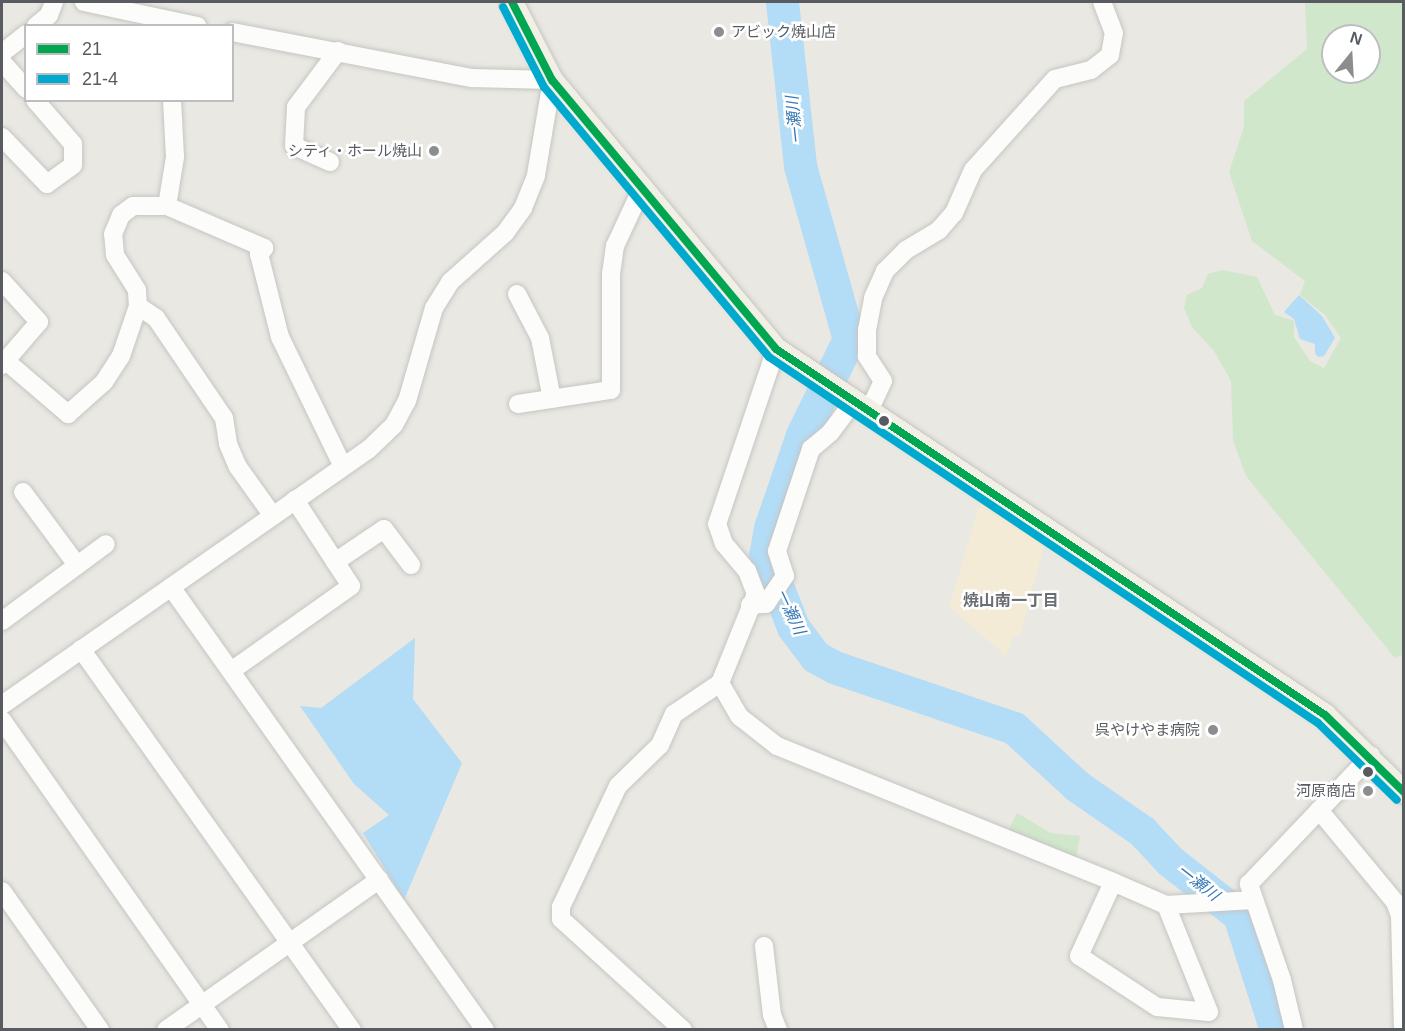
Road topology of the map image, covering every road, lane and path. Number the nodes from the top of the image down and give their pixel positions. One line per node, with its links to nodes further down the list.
1 (54, 2): 6 (street)
2 (84, 2): 5 (street)
3 (512, 2): 12 (main road)
4 (1102, 2): 27 (street)
5 (169, 22)
6 (38, 24)
7 (234, 32): 9 (street)
8 (24, 36): 10 (street)
9 (339, 51): 12 (street); 17 (street)
10 (2, 53)
11 (2, 62): 13 (street)
12 (552, 80): 18 (main road); 28 (street)
13 (24, 87)
14 (37, 102): 16 (street)
15 (172, 102): 19 (street)
16 (2, 136)
17 (330, 162)
18 (642, 188): 23 (main road); 25 (street)
19 (167, 206): 22 (street); 28 (street)
20 (2, 281): 24 (street)
21 (517, 294): 25 (street)
22 (138, 306): 24 (street); 31 (street)
23 (776, 349): 27 (main road); 37 (street)
24 (4, 363)
25 (552, 399): 26 (street)
26 (519, 404)
27 (855, 404): 37 (street); 44 (main road)
28 (343, 467): 30 (street)
29 (23, 492): 34 (street)
30 (295, 500): 31 (street); 33 (street)
31 (273, 516): 36 (street)
32 (105, 544): 34 (street)
33 (335, 562): 35 (street); 40 (street)
34 (77, 565): 38 (street)
35 (411, 565)
36 (171, 586): 39 (street); 40 (street)
37 (750, 605): 41 (street)
38 (2, 619)
39 (81, 649): 42 (street); 52 (street)
40 (231, 671): 47 (street)
41 (720, 683): 48 (street); 60 (street)
42 (2, 705)
43 (2, 720): 54 (street)
44 (1371, 756): 45 (main road); 46 (street)
45 (1404, 792)
46 (1319, 810): 50 (street); 63 (street)
47 (379, 880): 52 (street); 59 (street)
48 (1113, 882): 51 (street); 51 (street)
49 (2, 891): 55 (street)
50 (1254, 900): 51 (street); 62 (street)
51 (1166, 905)
52 (290, 942): 54 (street); 58 (street)
53 (764, 946): 61 (street)
54 (202, 1004): 56 (street); 57 (street)
55 (100, 1029)
56 (166, 1029)
57 (220, 1029)
58 (352, 1029)
59 (485, 1029)
60 (683, 1029)
61 (778, 1029)
62 (1294, 1029)
63 (1403, 1029)

